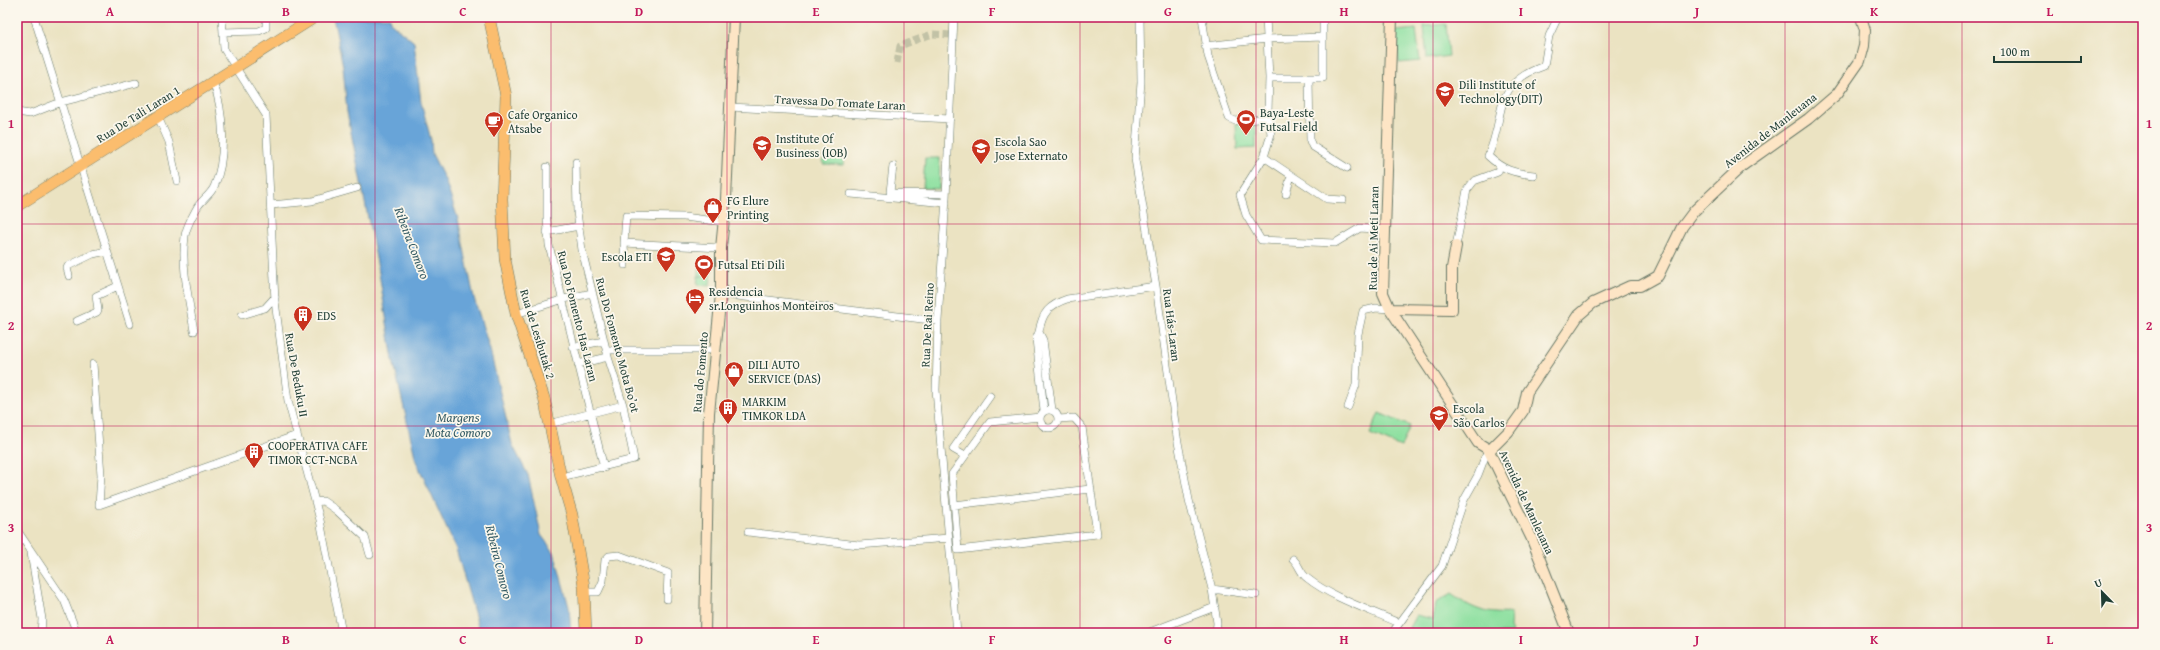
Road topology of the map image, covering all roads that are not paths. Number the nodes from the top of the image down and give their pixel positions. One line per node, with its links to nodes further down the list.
1 (34, 17): 25 (street)
2 (218, 17): 16 (street)
3 (222, 17): 16 (street)
4 (266, 17): 16 (street)
5 (315, 17): 20 (main road, Rua De Tali Laran 1)
6 (489, 17): 66 (main road, Rua de Lesibutak 2)
7 (734, 17): 26 (street, Rua do Fomento)
8 (954, 17): 30 (street, Rua De Rai Reino)
9 (1140, 17): 60 (street, Rua Hás-Laran)
10 (1202, 17): 19 (street)
11 (1266, 17): 18 (street)
12 (1323, 17): 17 (street)
13 (1392, 17): 51 (street, Rua de Ai Meti Laran)
14 (1558, 17): 36 (street)
15 (1860, 17): 88 (street, Avenida de Manleuana)
16 (223, 29): 20 (street)
17 (1323, 37): 18 (street); 22 (street)
18 (1267, 40): 19 (street); 21 (street)
19 (1205, 46): 29 (street)
20 (237, 67): 23 (main road, Rua De Tali Laran 1); 47 (street, Rua De Beduku II)
21 (1269, 78): 22 (street); 29 (street)
22 (1309, 79): 37 (street)
23 (213, 82): 28 (main road, Rua De Tali Laran 1); 71 (street)
24 (136, 83): 25 (street)
25 (61, 102): 27 (street); 33 (street)
26 (730, 107): 30 (street, Travessa Do Tomate Laran); 49 (street, Rua do Fomento)
27 (17, 112)
28 (158, 117): 33 (main road, Rua De Tali Laran 1); 40 (street)
29 (1269, 118): 31 (street)
30 (950, 119): 43 (street, Rua De Rai Reino)
31 (1264, 157): 38 (street); 51 (street)
32 (576, 162): 50 (street, Rua Do Fomento Mota Bo’ot)
33 (80, 165): 48 (main road, Rua De Tali Laran 1); 56 (street)
34 (893, 166): 43 (street)
35 (547, 167): 52 (street, Rua Do Fomento Has Laran)
36 (1500, 167): 39 (street); 54 (street)
37 (1346, 168)
38 (1291, 175): 44 (street); 45 (street)
39 (1534, 175)
40 (177, 181)
41 (357, 188): 47 (street)
42 (851, 194): 46 (street)
43 (946, 194): 46 (street, Rua De Rai Reino)
44 (1286, 194)
45 (1343, 200)
46 (946, 203): 69 (street, Rua De Rai Reino)
47 (271, 205): 63 (street, Rua De Beduku II)
48 (18, 206)
49 (723, 222): 53 (street); 55 (street, Rua do Fomento)
50 (579, 226): 52 (street); 61 (street, Rua Do Fomento Mota Bo’ot)
51 (1385, 230): 65 (street, Rua de Ai Meti Laran)
52 (547, 232): 64 (street, Rua Do Fomento Has Laran)
53 (624, 243): 55 (street); 57 (street)
54 (1456, 246): 65 (street)
55 (721, 248): 62 (street, Rua do Fomento)
56 (107, 251): 58 (street); 59 (street)
57 (625, 265)
58 (69, 276)
59 (118, 286): 68 (street); 70 (street)
60 (1156, 286): 72 (street); 101 (street, Rua Hás-Laran)
61 (592, 293): 64 (street); 73 (street, Rua Do Fomento Mota Bo’ot)
62 (721, 294): 69 (street); 75 (street, Rua do Fomento)
63 (275, 297): 67 (street); 87 (street, Rua De Beduku II)
64 (564, 299): 66 (street); 74 (street, Rua Do Fomento Has Laran)
65 (1390, 310): 81 (street); 88 (street, Rua de Ai Meti Laran)
66 (516, 314): 86 (main road, Rua de Lesibutak 2)
67 (242, 315)
68 (77, 321)
69 (938, 321): 97 (street, Rua De Rai Reino)
70 (130, 324)
71 (194, 331)
72 (1039, 332): 82 (street); 84 (street)
73 (604, 340): 74 (street); 76 (street, Rua Do Fomento Mota Bo’ot)
74 (573, 347): 78 (street, Rua Do Fomento Has Laran)
75 (714, 350): 76 (street); 111 (street, Rua do Fomento)
76 (607, 353): 78 (street); 80 (street, Rua Do Fomento Mota Bo’ot)
77 (92, 364): 87 (street)
78 (578, 364): 83 (street, Rua Do Fomento Has Laran)
79 (990, 396): 89 (street)
80 (623, 405): 83 (street); 90 (street, Rua Do Fomento Mota Bo’ot)
81 (1348, 407)
82 (1052, 410): 84 (street); 85 (street)
83 (591, 413): 86 (street); 90 (street, Rua Do Fomento Has Laran)
84 (1042, 414): 85 (street); 89 (street)
85 (1058, 419): 92 (street)
86 (549, 424): 91 (main road, Rua de Lesibutak 2)
87 (297, 435): 93 (street, Rua De Beduku II)
88 (1488, 449): 106 (street); 116 (street, Avenida de Manleuana)
89 (965, 456): 94 (street)
90 (604, 468): 91 (street, Rua Do Fomento Mota Bo’ot)
91 (561, 477): 102 (main road, Rua de Lesibutak 2)
92 (1090, 489): 94 (street); 94 (street)
93 (315, 502): 99 (street); 109 (street, Rua De Beduku II)
94 (954, 505)
95 (17, 530): 98 (street)
96 (748, 532): 97 (street)
97 (949, 538): 112 (street, Rua De Rai Reino)
98 (31, 551): 107 (street); 108 (street)
99 (370, 555)
100 (1293, 559): 106 (street)
101 (1212, 589): 103 (street); 105 (street, Rua Hás-Laran)
102 (584, 592): 104 (street); 110 (main road, Rua de Lesibutak 2)
103 (1256, 595)
104 (667, 599)
105 (1215, 607): 113 (street); 114 (street, Rua Hás-Laran)
106 (1399, 623): 115 (street)
107 (41, 633)
108 (77, 633)
109 (342, 633)
110 (586, 633)
111 (705, 633)
112 (957, 633)
113 (1147, 633)
114 (1216, 633)
115 (1392, 633)
116 (1569, 633)

